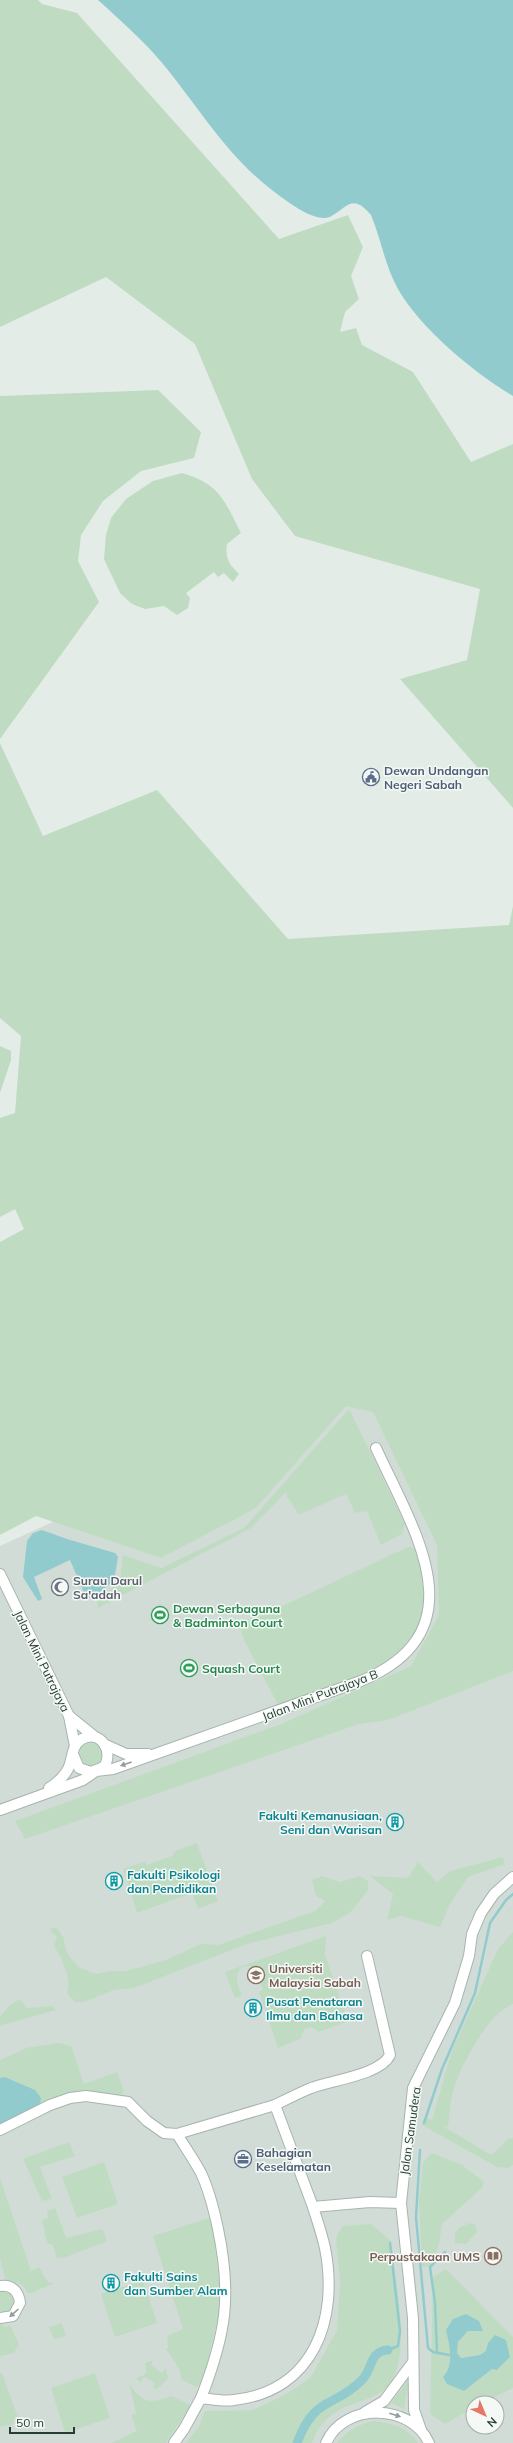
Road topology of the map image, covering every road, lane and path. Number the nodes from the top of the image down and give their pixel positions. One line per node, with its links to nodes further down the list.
1 (376, 1448): 9 (street, Jalan Mini Putrajaya B)
2 (0, 1574): 4 (street)
3 (0, 1587): 4 (street)
4 (14, 1605): 5 (street, Jalan Mini Putrajaya)
5 (69, 1716): 6 (street); 8 (street)
6 (95, 1737): 7 (street); 8 (street)
7 (106, 1745): 9 (street); 10 (street)
8 (74, 1750): 10 (street); 11 (street)
9 (155, 1754): 10 (street, Jalan Mini Putrajaya B, one-way to 10)
10 (96, 1772): 11 (street)
11 (40, 1794): 12 (street)
12 (0, 1810)
13 (513, 1877): 18 (street, Jalan Samudera)
14 (367, 1956): 15 (street)
15 (274, 2105): 17 (street); 19 (street)
16 (0, 2130): 17 (street)
17 (177, 2134): 23 (street)
18 (401, 2202): 19 (street); 22 (street, Jalan Samudera)
19 (313, 2207): 23 (street)
20 (0, 2286): 21 (street, one-way to 21)
21 (0, 2318)
22 (413, 2362): 24 (street); 25 (street, Jalan Samudera)
23 (201, 2398): 26 (street)
24 (361, 2414): 25 (street, one-way to 25); 27 (street)
25 (421, 2430): 28 (street)
26 (174, 2443)
27 (326, 2443)
28 (429, 2443)

